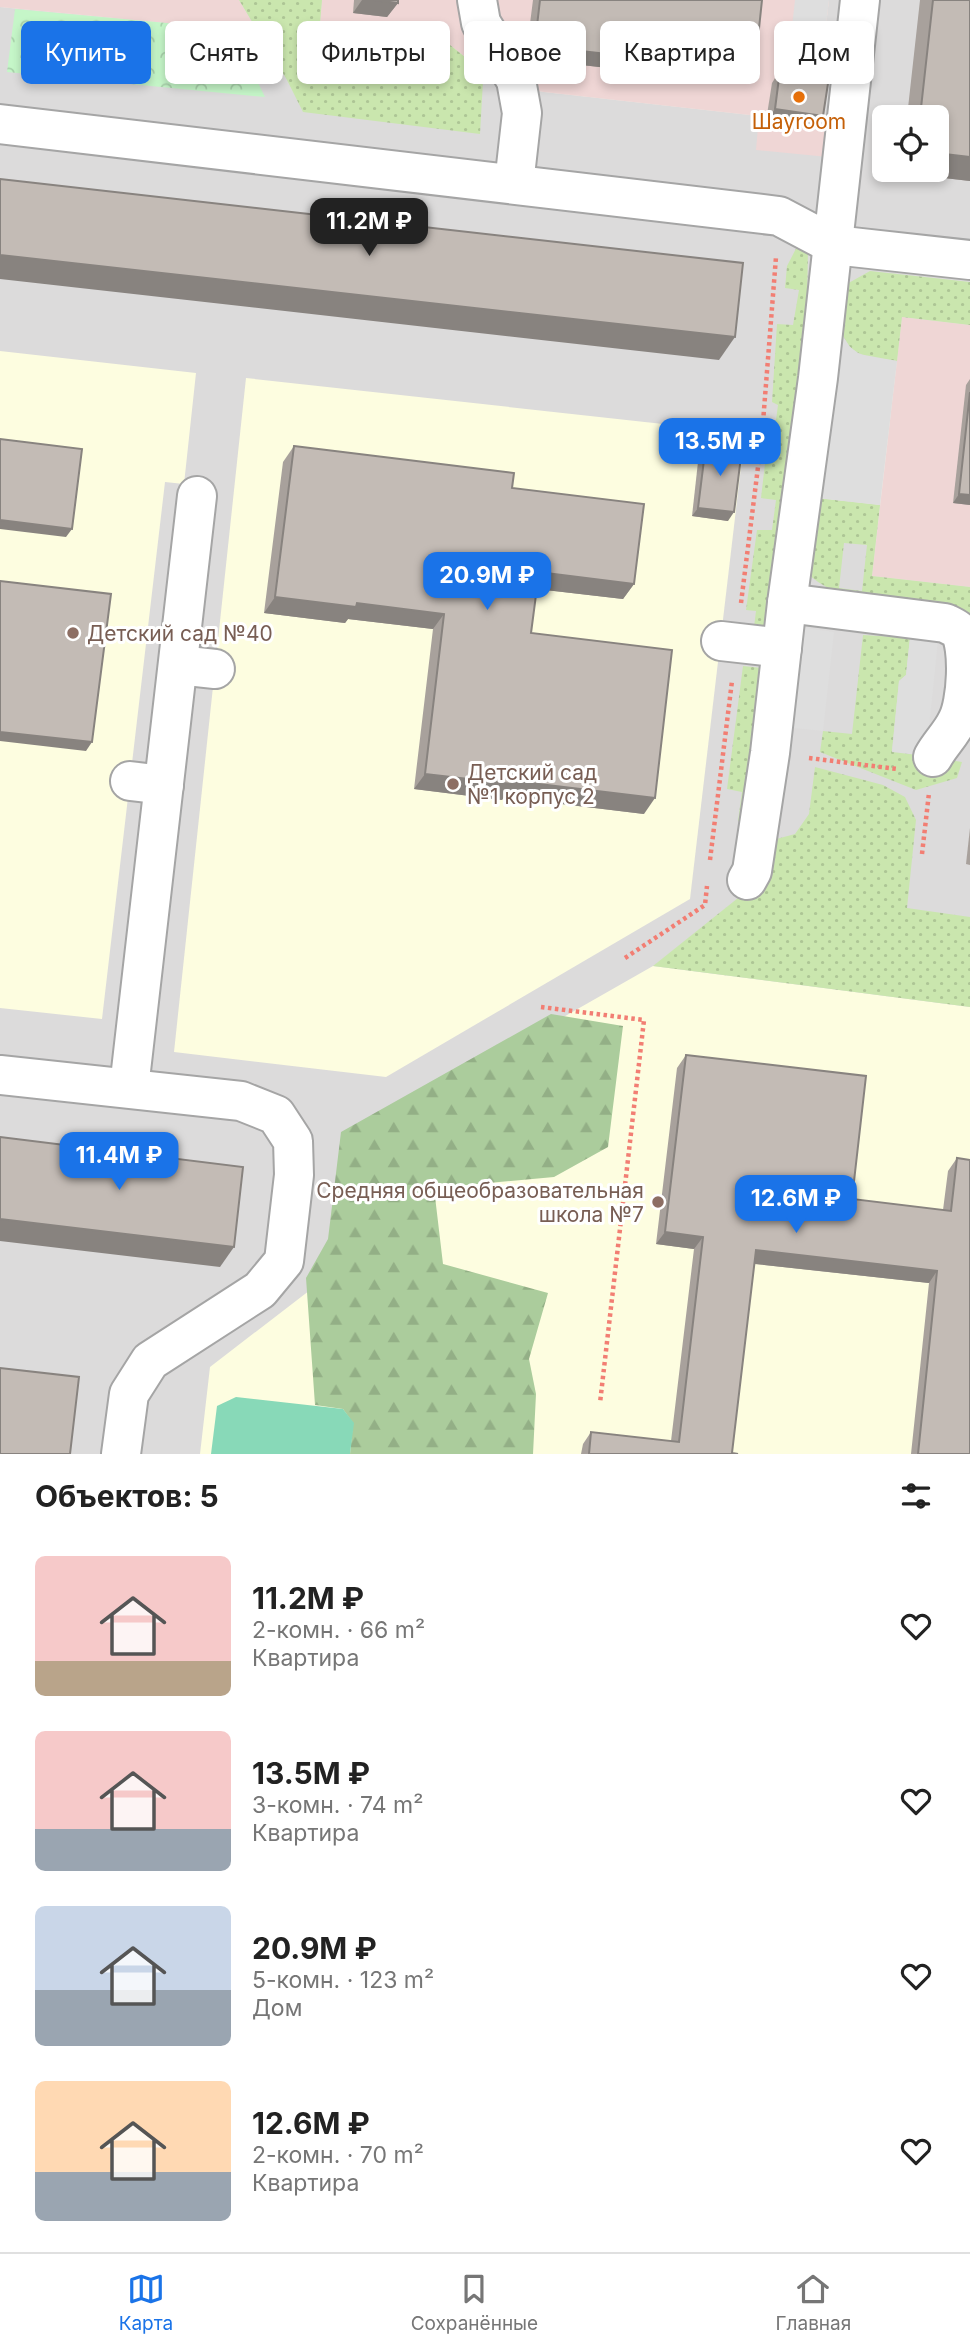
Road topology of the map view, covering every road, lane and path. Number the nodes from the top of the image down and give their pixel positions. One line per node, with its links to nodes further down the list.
1 (477, 0): 4 (lane)
2 (860, 0): 5 (lane)
3 (0, 124): 4 (lane)
4 (514, 184): 5 (lane)
5 (834, 244): 6 (lane); 8 (lane)
6 (970, 260)
7 (197, 496): 17 (lane)
8 (787, 603): 10 (lane); 12 (lane)
9 (721, 641): 10 (lane)
10 (782, 648): 11 (lane)
11 (769, 753): 12 (path); 14 (lane)
12 (932, 765): 13 (path)
13 (922, 854)
14 (747, 880)
15 (541, 1007): 18 (path)
16 (0, 1074): 17 (lane)
17 (129, 1088): 19 (lane)
18 (600, 1404)
19 (121, 1454)

